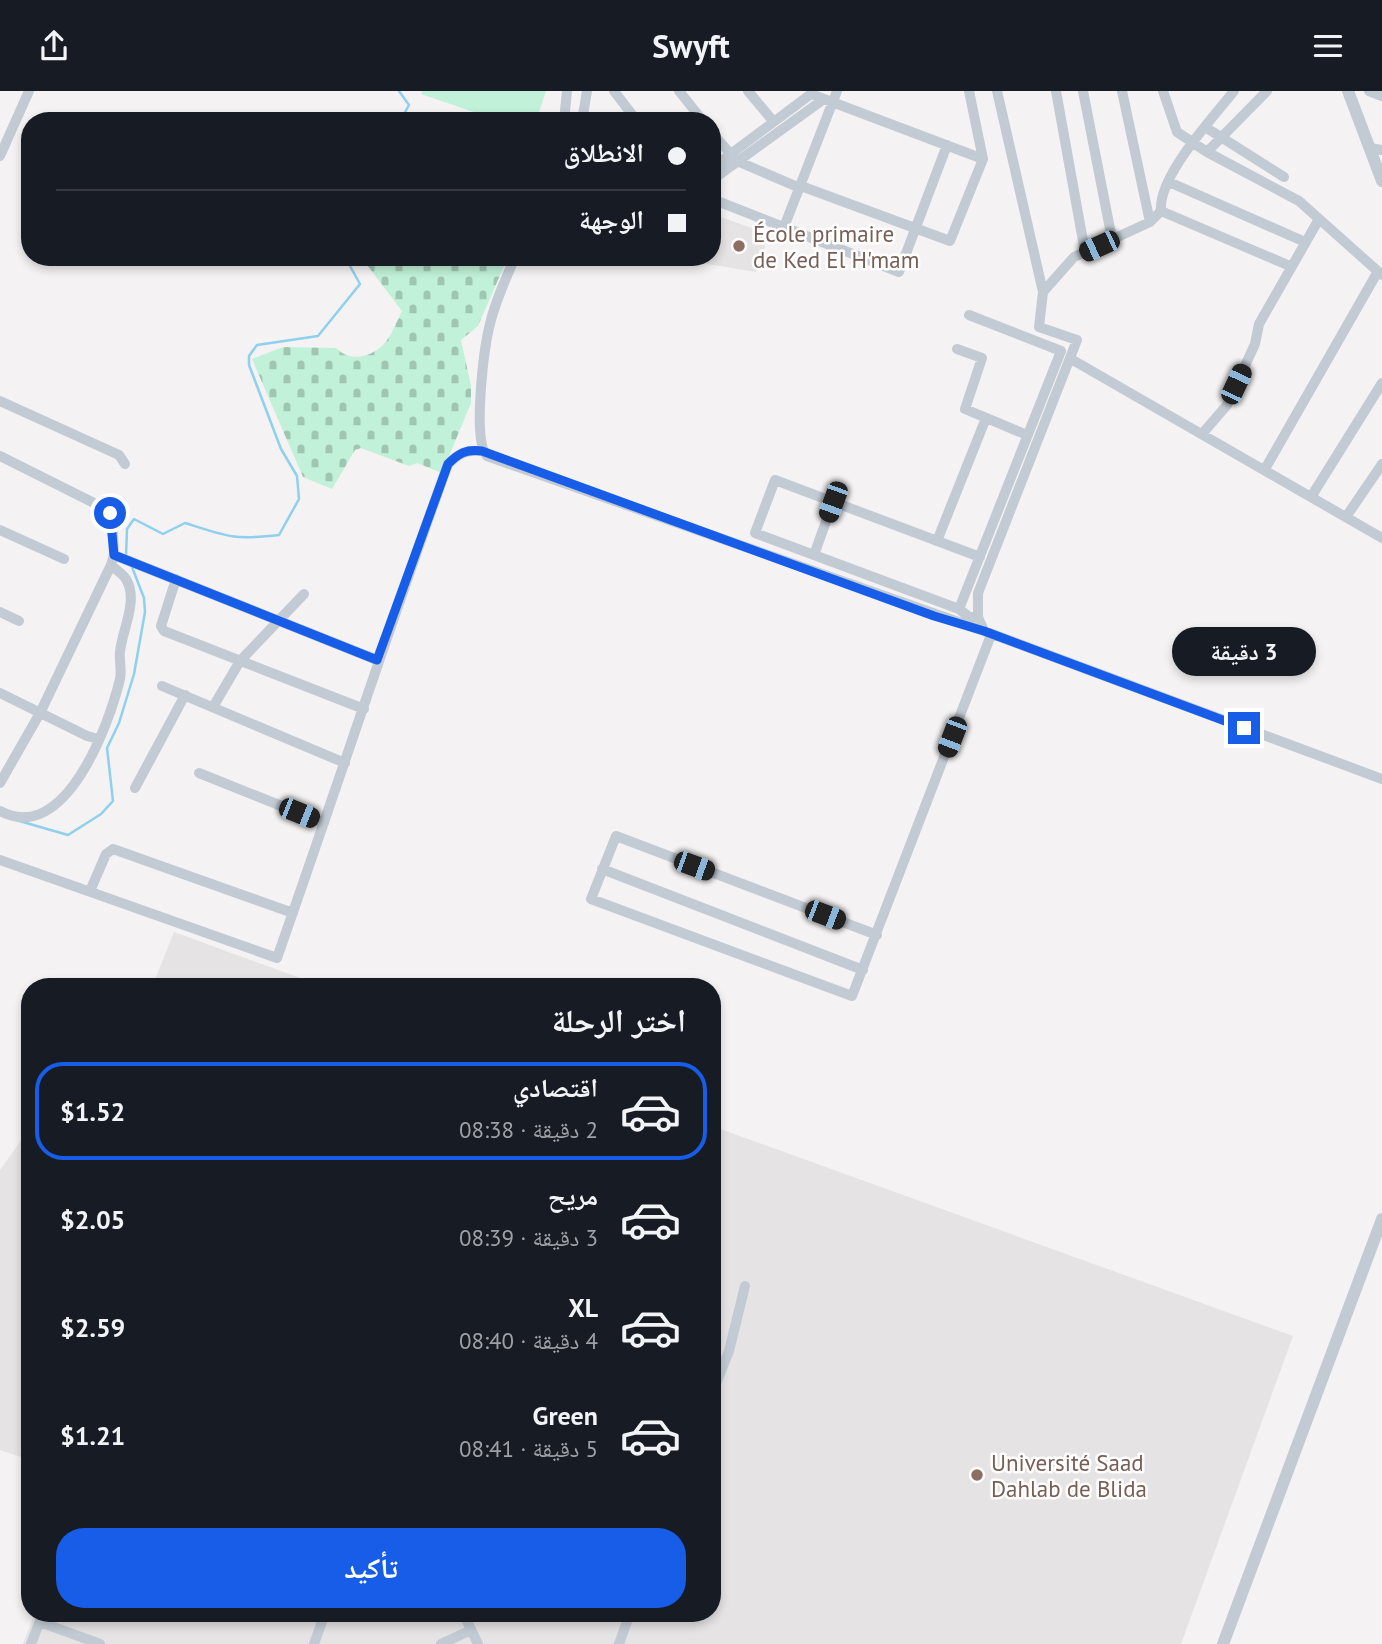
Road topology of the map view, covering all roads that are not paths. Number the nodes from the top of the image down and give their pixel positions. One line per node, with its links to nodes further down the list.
1 (29, 91): 33 (street)
2 (567, 91): 21 (street)
3 (587, 91): 22 (street)
4 (614, 91): 23 (street)
5 (678, 91): 24 (street)
6 (748, 91): 25 (street)
7 (837, 91): 20 (street)
8 (969, 91): 35 (street)
9 (997, 91): 54 (street)
10 (1056, 91): 50 (street)
11 (1083, 91): 48 (street)
12 (1122, 91): 45 (street)
13 (1163, 91): 29 (street)
14 (1234, 91): 26 (street)
15 (1267, 91): 27 (street)
16 (1348, 91): 31 (street)
17 (1369, 91): 19 (street)
18 (811, 92): 20 (street); 25 (street)
19 (1382, 96)
20 (828, 101): 30 (street); 34 (street); 41 (street)
21 (565, 112)
22 (584, 112)
23 (630, 112)
24 (696, 112)
25 (773, 121): 34 (street)
26 (1205, 127): 27 (street); 29 (street)
27 (1221, 138): 32 (street); 38 (street)
28 (721, 144): 34 (street)
29 (1192, 144): 32 (street); 39 (street)
30 (947, 145): 35 (street); 47 (street)
31 (1376, 148): 40 (street)
32 (1207, 152): 44 (street)
33 (0, 156)
34 (733, 158): 36 (street); 37 (street); 41 (street)
35 (983, 159): 47 (street)
36 (721, 164)
37 (721, 171)
38 (1284, 177)
39 (1169, 181): 43 (street); 49 (street)
40 (1382, 181)
41 (800, 187): 46 (street); 47 (street)
42 (721, 202): 46 (street)
43 (1161, 211): 45 (street); 51 (street)
44 (1319, 219): 49 (street); 53 (street)
45 (1150, 222): 48 (street)
46 (784, 227): 47 (street)
47 (915, 229)
48 (1112, 239): 50 (street)
49 (1305, 242): 51 (street)
50 (1085, 252): 54 (street)
51 (1290, 265): 61 (street)
52 (512, 266): 63 (street)
53 (1380, 274): 67 (street)
54 (1043, 292): 57 (street)
55 (969, 315): 62 (street)
56 (957, 349): 60 (street)
57 (1071, 359): 61 (street); 82 (street)
58 (1382, 383): 68 (street)
59 (0, 401): 65 (street)
60 (986, 418): 62 (street); 73 (street)
61 (1202, 434): 67 (street)
62 (1027, 435): 75 (street)
63 (482, 451): 82 (street); 86 (street)
64 (0, 456): 77 (street)
65 (125, 464)
66 (1382, 464): 70 (street)
67 (1265, 469): 68 (street)
68 (1311, 497): 70 (street)
69 (833, 502): 73 (street); 74 (street); 74 (street)
70 (1346, 517): 72 (street)
71 (0, 530): 76 (street)
72 (1382, 536)
73 (937, 541): 75 (street)
74 (814, 555): 80 (street)
75 (980, 557): 80 (street)
76 (64, 559)
77 (112, 560): 78 (street); 93 (street); 94 (street)
78 (176, 579): 84 (street); 87 (street)
79 (304, 594): 84 (street)
80 (959, 609): 82 (street)
81 (0, 612): 83 (street)
82 (971, 619): 85 (street)
83 (19, 621)
84 (279, 621): 86 (street); 87 (street)
85 (987, 633): 97 (street); 106 (street)
86 (377, 660): 92 (street)
87 (240, 661): 91 (street); 92 (street)
88 (162, 686): 90 (street)
89 (0, 693): 93 (street)
90 (185, 695): 91 (street); 99 (street)
91 (213, 707): 95 (street)
92 (364, 709): 95 (street)
93 (40, 713): 94 (street); 98 (street)
94 (99, 739): 100 (street)
95 (345, 763): 101 (street)
96 (199, 773): 101 (street)
97 (1382, 779)
98 (0, 783)
99 (135, 788)
100 (0, 811)
101 (324, 823): 105 (street)
102 (0, 860): 104 (street)
103 (602, 869): 106 (street); 107 (street); 107 (street)
104 (90, 891): 105 (street); 105 (street)
105 (293, 913)
106 (877, 935): 107 (street)
107 (863, 970)
108 (1382, 1219): 123 (street)
109 (745, 1286): 110 (street)
110 (721, 1371)
111 (39, 1622): 117 (street)
112 (50, 1622): 118 (street)
113 (322, 1622): 119 (street)
114 (467, 1622): 116 (street)
115 (627, 1622): 122 (street)
116 (471, 1630): 120 (street); 121 (street)
117 (31, 1644)
118 (100, 1644)
119 (314, 1644)
120 (441, 1644)
121 (478, 1644)
122 (619, 1644)
123 (1223, 1644)

